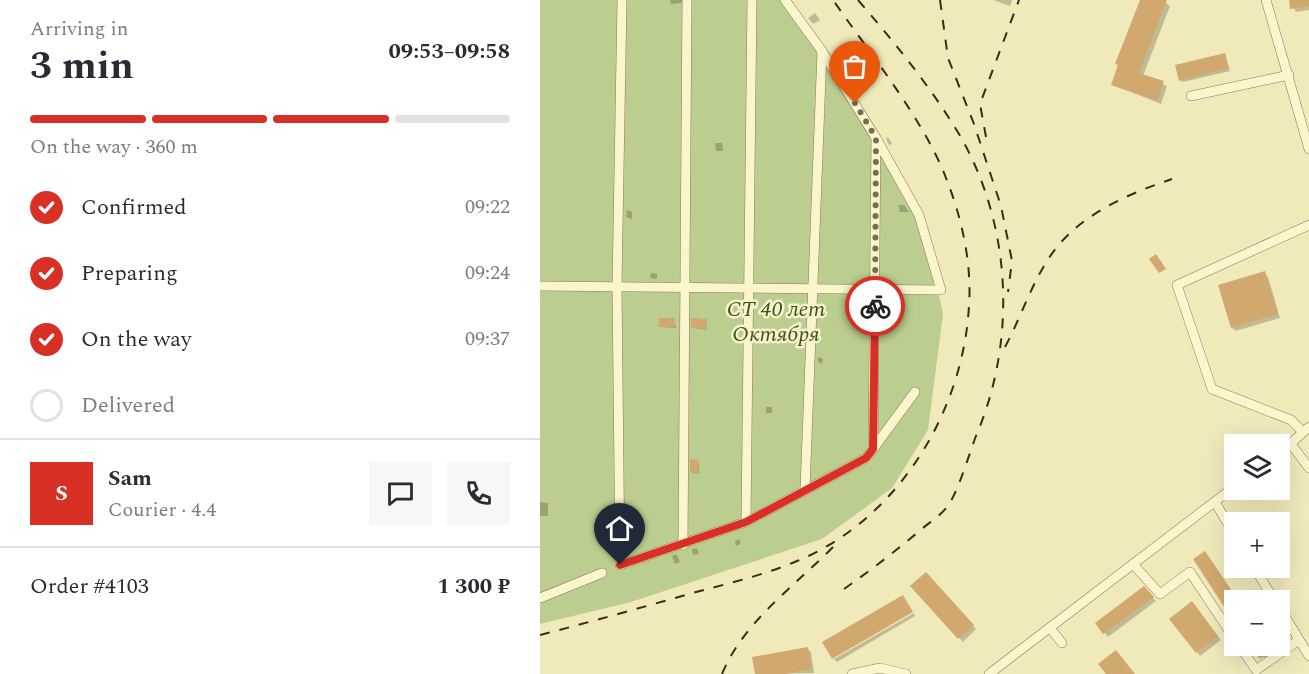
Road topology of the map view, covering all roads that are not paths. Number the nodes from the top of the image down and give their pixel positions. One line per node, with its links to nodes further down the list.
1 (622, 0): 13 (street)
2 (687, 0): 14 (street)
3 (752, 0): 15 (street)
4 (785, 0): 6 (street)
5 (1266, 0): 7 (street)
6 (822, 51): 9 (street); 16 (street)
7 (1289, 75): 8 (street); 10 (street)
8 (1191, 96)
9 (876, 138): 17 (street); 17 (street)
10 (1309, 149)
11 (1309, 225): 19 (street)
12 (540, 286): 13 (street)
13 (617, 286): 14 (street); 28 (street)
14 (683, 286): 15 (street); 28 (street)
15 (748, 287): 16 (street); 27 (street)
16 (812, 288): 17 (street); 23 (street)
17 (875, 289): 21 (street)
18 (915, 392): 21 (street)
19 (1306, 430): 20 (street)
20 (1291, 444): 22 (street)
21 (873, 449): 23 (street)
22 (1309, 468)
23 (805, 489): 27 (street)
24 (1224, 495): 25 (street)
25 (1215, 502): 26 (street); 29 (street)
26 (1224, 517)
27 (746, 522): 28 (street)
28 (683, 545)
29 (1133, 564): 32 (street); 34 (street)
30 (602, 573): 31 (street)
31 (540, 598)
32 (1224, 623)
33 (1290, 625): 35 (street)
34 (1050, 627): 36 (street); 43 (street)
35 (1299, 640): 37 (street); 40 (street)
36 (1062, 644)
37 (1290, 646)
38 (1246, 656): 39 (street)
39 (1276, 656)
40 (1309, 656)
41 (852, 674): 42 (street)
42 (906, 674)
43 (989, 674)

